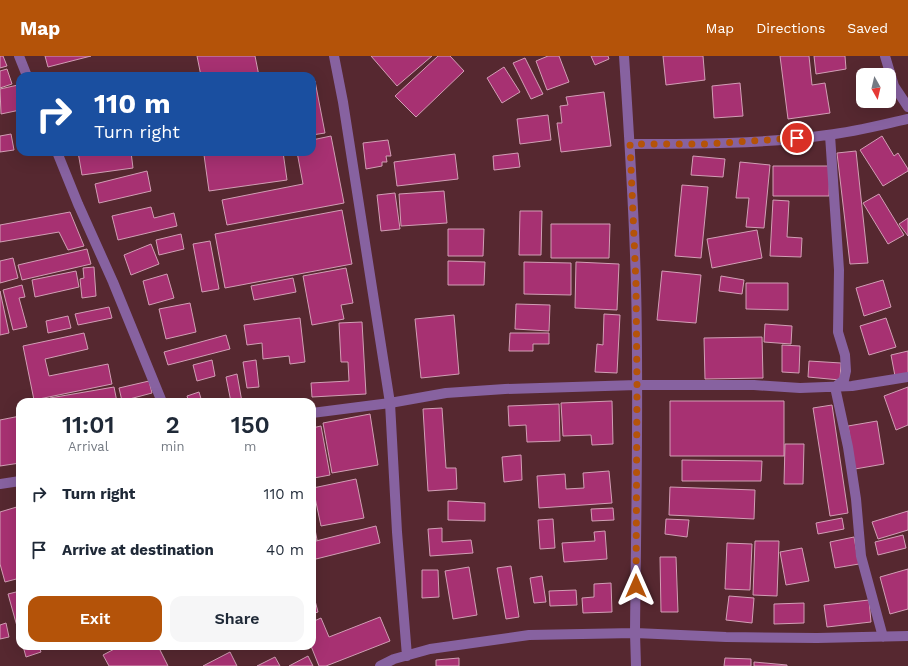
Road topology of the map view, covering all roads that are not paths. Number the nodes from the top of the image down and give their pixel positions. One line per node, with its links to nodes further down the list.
1 (19, 56): 5 (street)
2 (334, 56): 15 (street)
3 (624, 56): 9 (street)
4 (885, 56): 6 (street)
5 (25, 72)
6 (908, 107)
7 (908, 119): 8 (street)
8 (830, 135): 9 (street); 13 (street)
9 (630, 144): 12 (street)
10 (59, 156): 14 (street)
11 (908, 377): 13 (street)
12 (637, 385): 13 (street); 15 (street); 19 (street)
13 (835, 387): 21 (street)
14 (160, 398)
15 (390, 403): 16 (street); 22 (street)
16 (316, 412)
17 (16, 482): 18 (street)
18 (0, 484)
19 (635, 633): 21 (street); 22 (street); 24 (street)
20 (908, 636): 21 (street)
21 (882, 637)
22 (407, 656): 23 (street)
23 (380, 666)
24 (636, 666)

